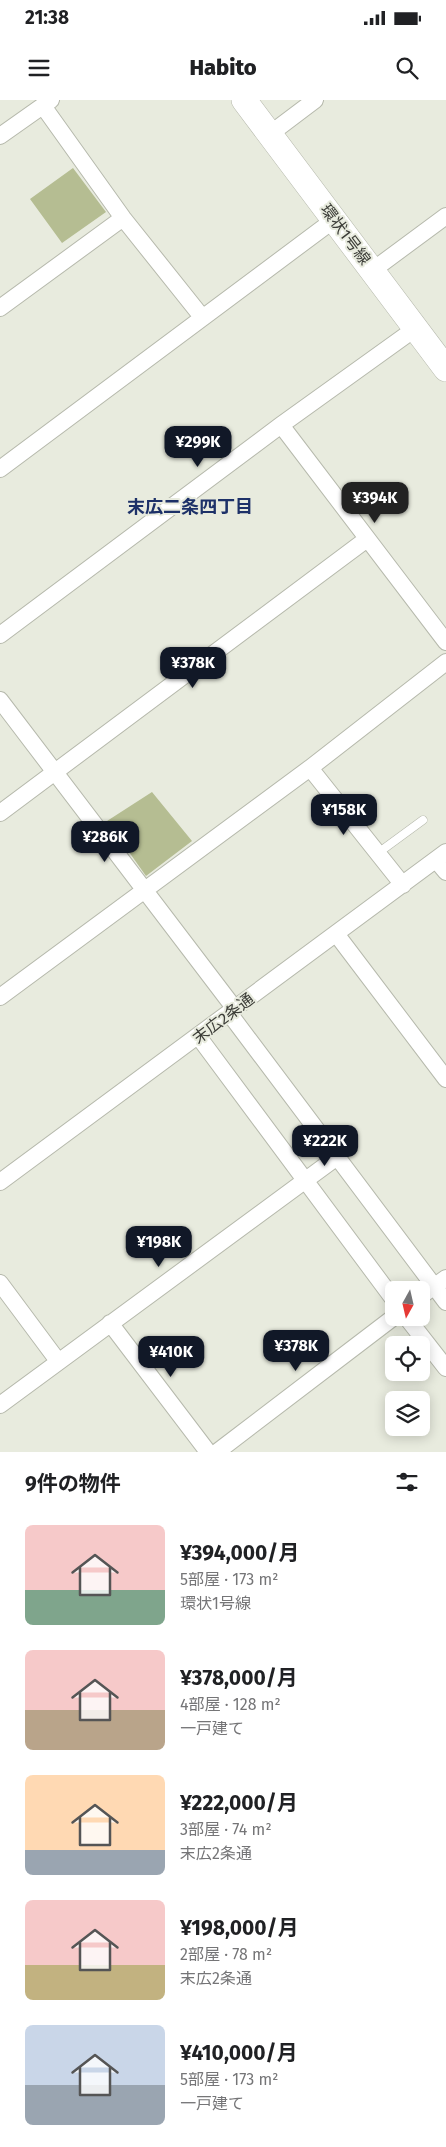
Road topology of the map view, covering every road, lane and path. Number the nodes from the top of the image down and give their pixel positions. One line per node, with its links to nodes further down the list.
1 (244, 100): 4 (main road, 環状1号線)
2 (315, 100): 4 (street)
3 (47, 103): 5 (street); 7 (street)
4 (270, 134): 8 (main road, 環状1号線)
5 (0, 136)
6 (446, 216): 9 (street)
7 (123, 218): 10 (street); 11 (street)
8 (335, 219): 9 (main road, 環状1号線); 11 (street)
9 (373, 270): 12 (main road, 環状1号線)
10 (0, 308)
11 (202, 317): 15 (street)
12 (416, 328): 13 (main road, 環状1号線); 14 (street)
13 (446, 369)
14 (280, 425): 16 (street); 17 (street)
15 (0, 469)
16 (367, 539): 18 (street); 22 (street)
17 (0, 635)
18 (446, 642)
19 (446, 662): 21 (street)
20 (0, 700): 22 (street)
21 (310, 768): 25 (street); 28 (street)
22 (56, 771): 23 (street); 28 (street)
23 (0, 813)
24 (423, 820): 25 (lane)
25 (378, 853): 27 (street)
26 (443, 861): 27 (street, 末広2条通)
27 (403, 885): 29 (street, 末広2条通)
28 (145, 889): 30 (street); 31 (street)
29 (337, 934): 31 (street, 末広2条通); 33 (street)
30 (2, 992)
31 (232, 1011): 32 (street, 末広2条通); 34 (street)
32 (198, 1036): 35 (street); 36 (street, 末広2条通)
33 (446, 1079)
34 (337, 1157): 35 (street); 38 (street)
35 (303, 1181): 39 (street); 41 (street)
36 (0, 1182)
37 (0, 1283): 44 (street)
38 (434, 1287): 40 (street)
39 (385, 1288)
40 (446, 1302)
41 (110, 1323): 44 (street); 47 (street)
42 (385, 1323): 48 (street)
43 (413, 1326): 45 (street)
44 (58, 1361): 46 (street)
45 (446, 1368)
46 (0, 1406)
47 (208, 1452)
48 (217, 1452)

